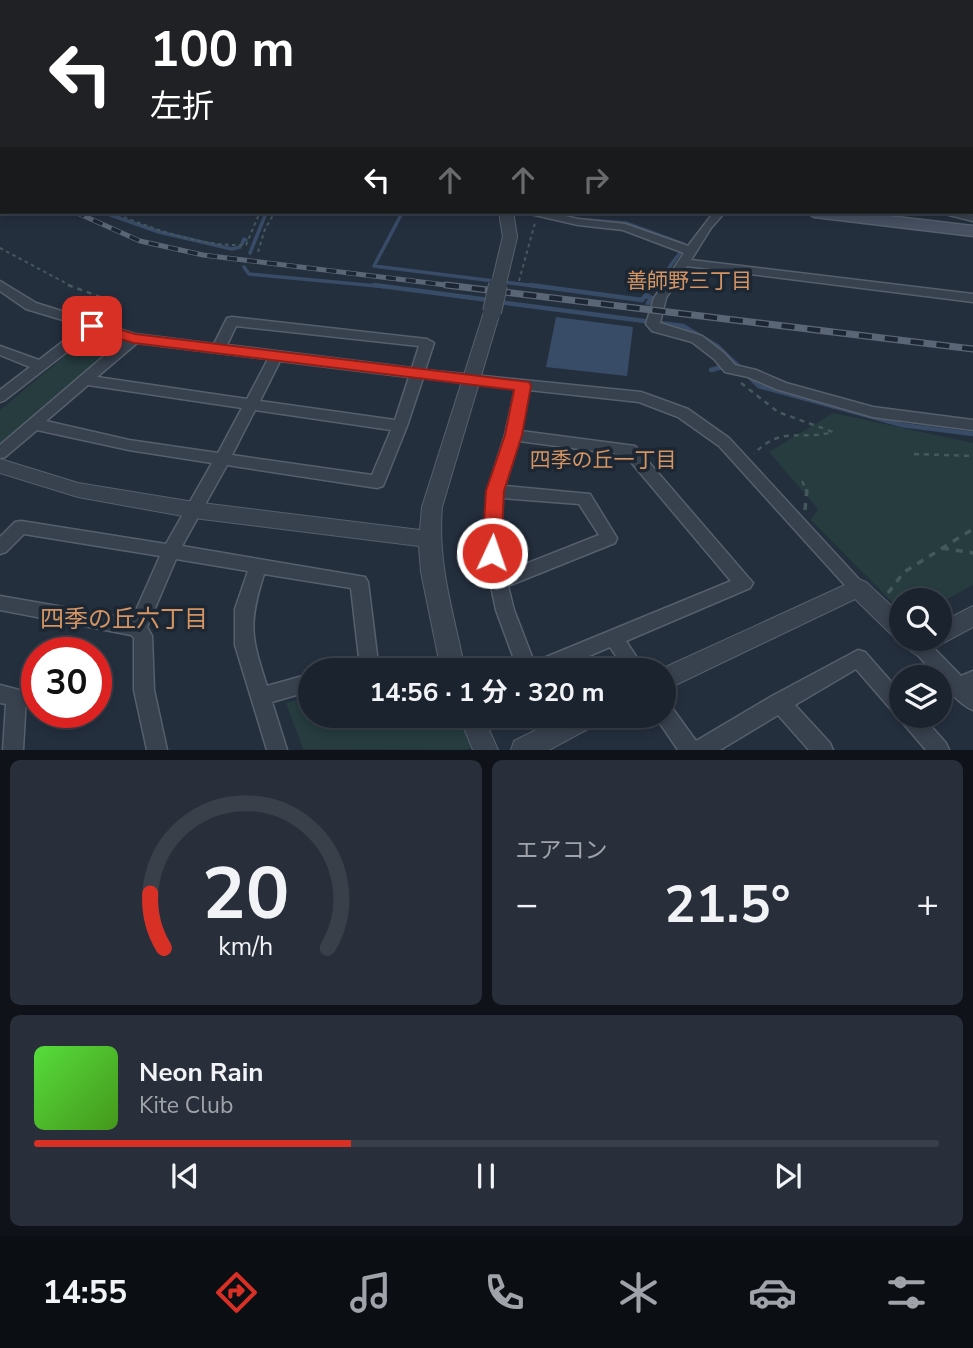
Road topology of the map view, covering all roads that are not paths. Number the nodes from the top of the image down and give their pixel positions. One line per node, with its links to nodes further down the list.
1 (506, 214): 17 (street, bridge)
2 (541, 214): 6 (street)
3 (718, 214): 6 (street)
4 (831, 214): 5 (main road)
5 (973, 231)
6 (687, 256): 8 (street); 22 (street)
7 (0, 285): 9 (street)
8 (973, 298)
9 (92, 326): 10 (street); 14 (street)
10 (134, 338): 12 (street); 16 (street)
11 (0, 349): 14 (street)
12 (218, 349): 13 (street); 15 (street)
13 (276, 356): 15 (street); 20 (street)
14 (38, 365): 19 (street)
15 (418, 374): 17 (street); 23 (street)
16 (86, 380): 20 (street); 21 (street)
17 (472, 380): 18 (street); 30 (street)
18 (523, 386): 24 (street); 35 (street)
19 (0, 397)
20 (251, 405): 23 (street); 26 (street)
21 (34, 424): 25 (street); 26 (street)
22 (973, 425)
23 (400, 426): 26 (street)
24 (513, 435): 28 (street); 41 (street)
25 (0, 453)
26 (223, 458): 29 (street)
27 (0, 466): 29 (street)
28 (495, 491): 34 (street); 34 (street)
29 (194, 510): 30 (street); 32 (street)
30 (429, 539): 44 (street)
31 (0, 547): 32 (street)
32 (171, 550): 33 (street); 40 (street)
33 (258, 566): 43 (street); 53 (street)
34 (499, 582): 45 (street)
35 (866, 596): 38 (street); 48 (street)
36 (0, 603): 40 (street)
37 (973, 616): 39 (street)
38 (889, 618)
39 (952, 627)
40 (137, 628): 61 (street)
41 (614, 638): 46 (street); 47 (street)
42 (932, 651): 49 (street)
43 (368, 658)
44 (450, 658)
45 (523, 658)
46 (565, 658)
47 (628, 658)
48 (676, 675)
49 (966, 683): 54 (street)
50 (298, 686): 53 (street)
51 (889, 693): 55 (street)
52 (0, 694): 60 (street)
53 (260, 697): 62 (street)
54 (973, 701)
55 (779, 702): 66 (street); 67 (street)
56 (476, 728): 63 (street)
57 (565, 728): 64 (street)
58 (675, 728): 65 (street)
59 (920, 728): 68 (street)
60 (13, 750)
61 (157, 750)
62 (277, 750)
63 (486, 750)
64 (523, 750)
65 (690, 750)
66 (700, 750)
67 (823, 750)
68 (939, 750)

